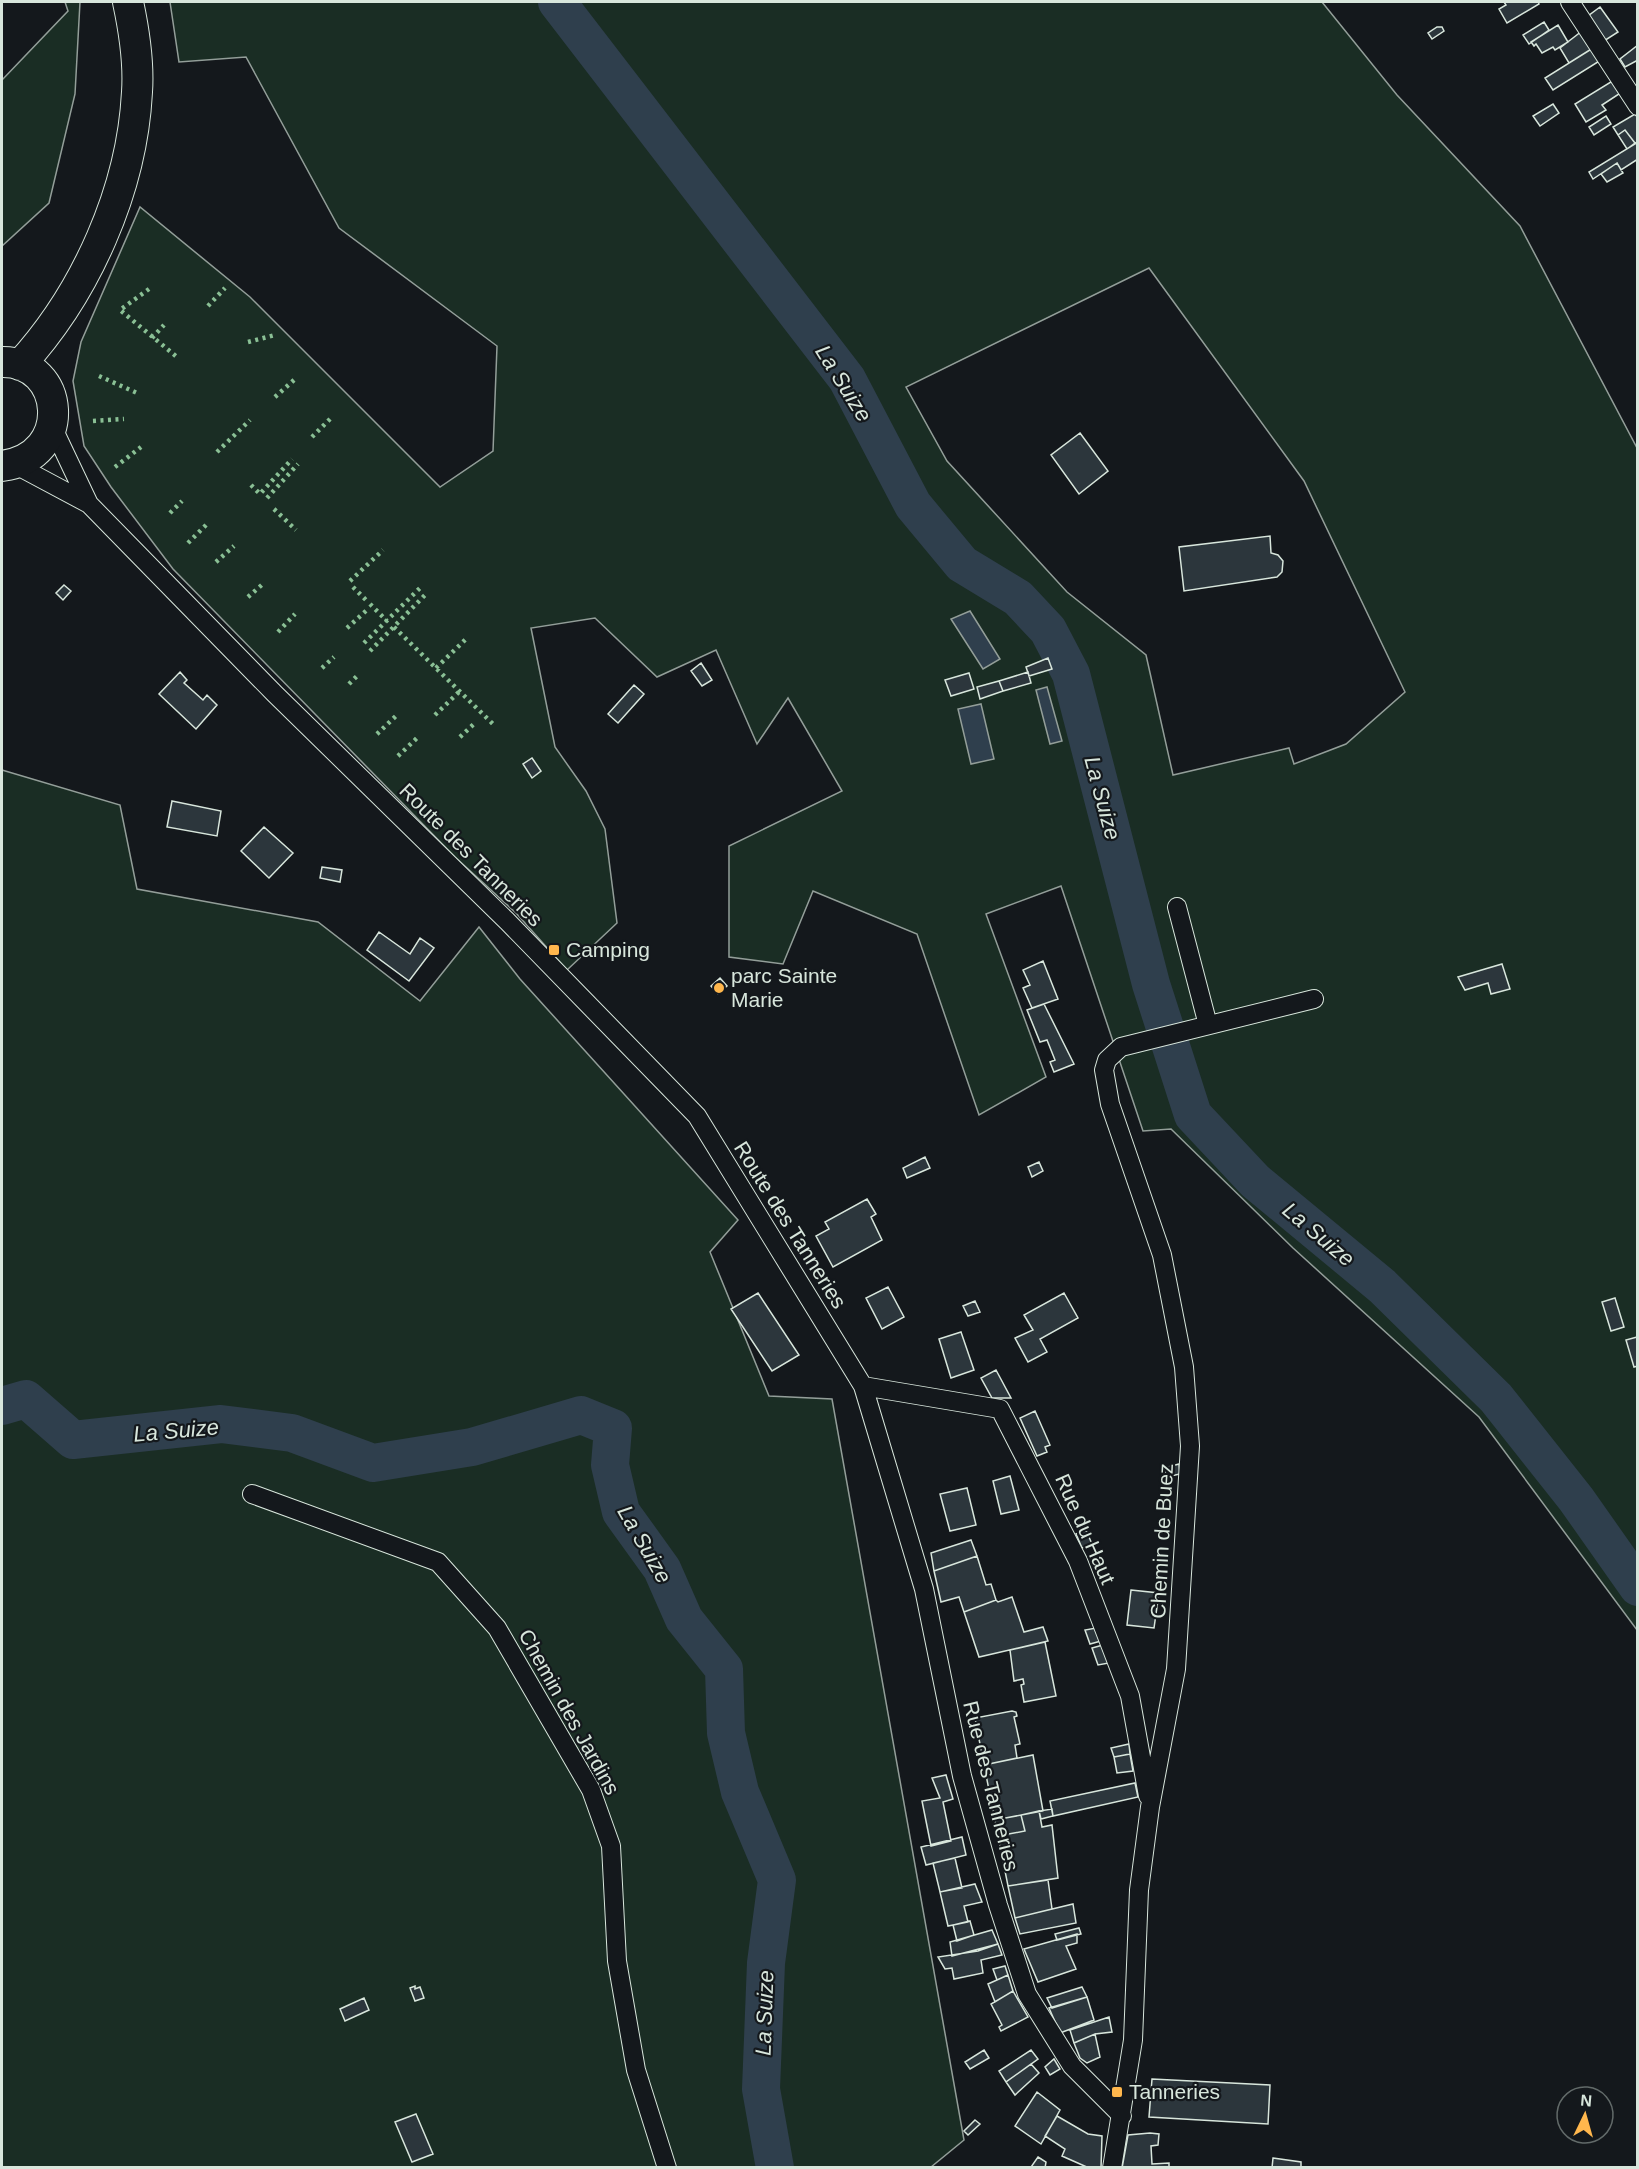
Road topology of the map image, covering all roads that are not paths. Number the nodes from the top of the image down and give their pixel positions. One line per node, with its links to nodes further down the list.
1 (128, 2): 4 (main road)
2 (1570, 2): 3 (street)
3 (1638, 106)
4 (11, 363): 5 (main road)
5 (52, 426): 6 (main road); 7 (street, Route des Tanneries)
6 (8, 465): 7 (street, Route des Tanneries)
7 (89, 504): 11 (street, Route des Tanneries)
8 (1177, 908): 10 (street)
9 (1314, 999): 10 (street, Chemin de Buez)
10 (1208, 1025): 13 (street, Chemin de Buez)
11 (863, 1386): 13 (street, Rue du Haut); 14 (street, Rue des Tanneries)
12 (252, 1494): 15 (street, Chemin des Jardins)
13 (1150, 1807): 14 (street, Chemin de Buez)
14 (1122, 2116): 16 (street)
15 (667, 2168)
16 (1112, 2168)

